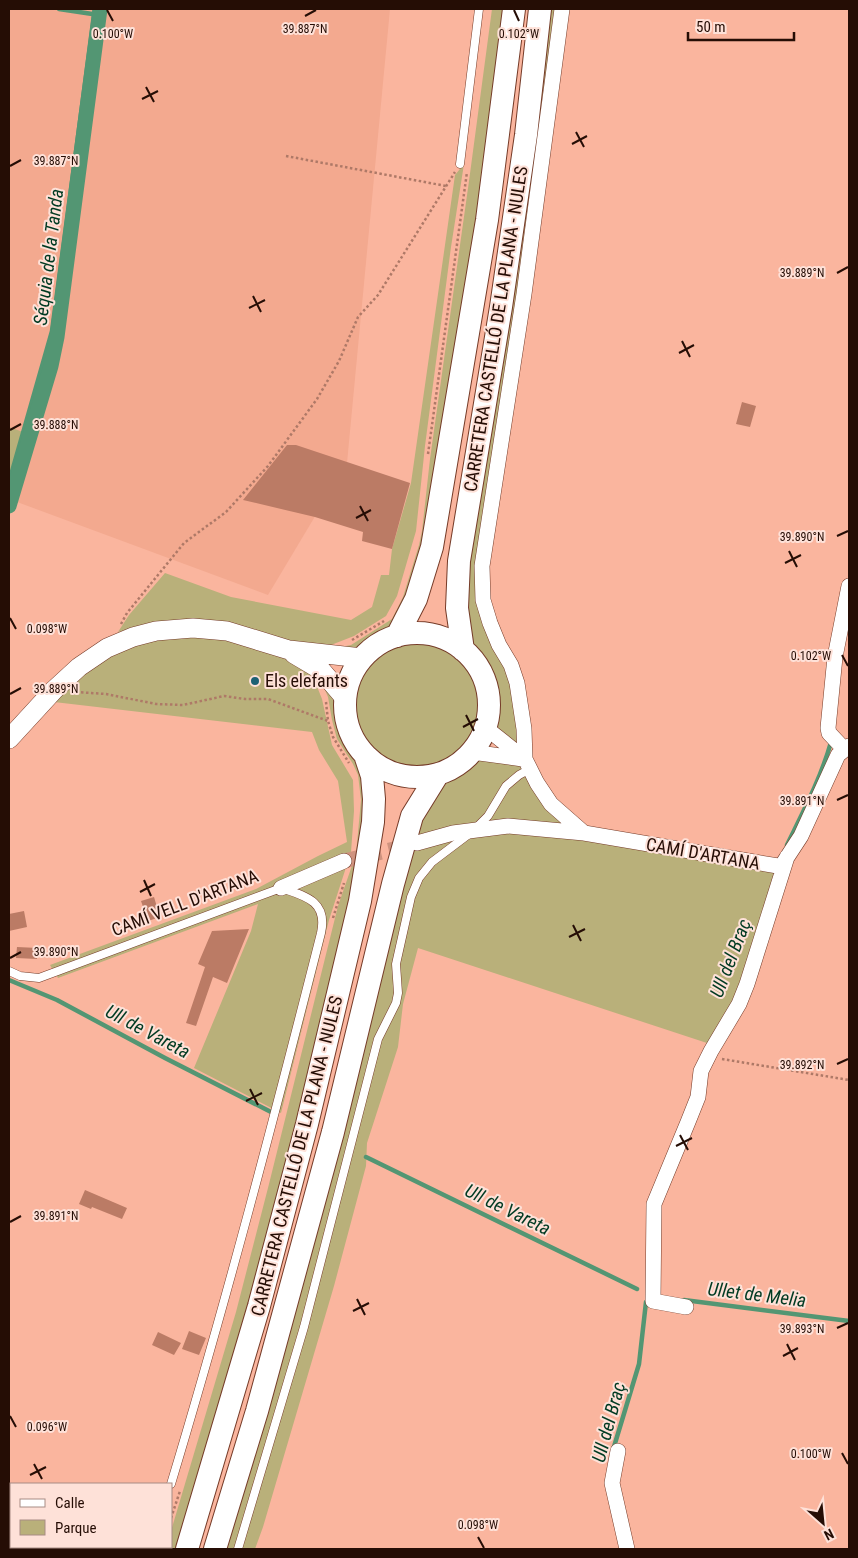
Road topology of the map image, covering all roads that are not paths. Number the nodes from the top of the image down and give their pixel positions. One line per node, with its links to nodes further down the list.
1 (479, 9): 5 (lane)
2 (514, 9): 7 (main road, CARRETERA CASTELLÓ DE LA PLANA - NULES)
3 (540, 9): 9 (main road, CARRETERA CASTELLÓ DE LA PLANA - NULES)
4 (562, 9): 17 (street)
5 (460, 164)
6 (849, 586): 14 (street)
7 (397, 636): 9 (main road); 10 (main road)
8 (289, 650): 10 (street); 11 (street); 13 (street)
9 (463, 650): 12 (main road)
10 (362, 658): 11 (main road)
11 (344, 697): 16 (main road)
12 (486, 728): 15 (main road); 17 (street)
13 (9, 739)
14 (846, 748): 22 (street, CAMÍ D'ARTANA)
15 (472, 752): 17 (street); 18 (main road)
16 (366, 758): 18 (main road); 29 (main road, CARRETERA CASTELLÓ DE LA PLANA - NULES)
17 (527, 764): 19 (lane); 20 (street)
18 (438, 774): 30 (main road, CARRETERA CASTELLÓ DE LA PLANA - NULES)
19 (473, 831): 20 (street); 21 (street); 31 (lane)
20 (584, 833): 22 (street, CAMÍ D'ARTANA)
21 (418, 843)
22 (787, 857): 26 (street)
23 (344, 861): 24 (street, CAMÍ VELL D'ARTANA)
24 (281, 888): 25 (lane, CAMÍ VELL D'ARTANA); 28 (lane)
25 (9, 971)
26 (686, 1307)
27 (618, 1451): 32 (street)
28 (171, 1483)
29 (187, 1549)
30 (215, 1549)
31 (238, 1549)
32 (627, 1549)

